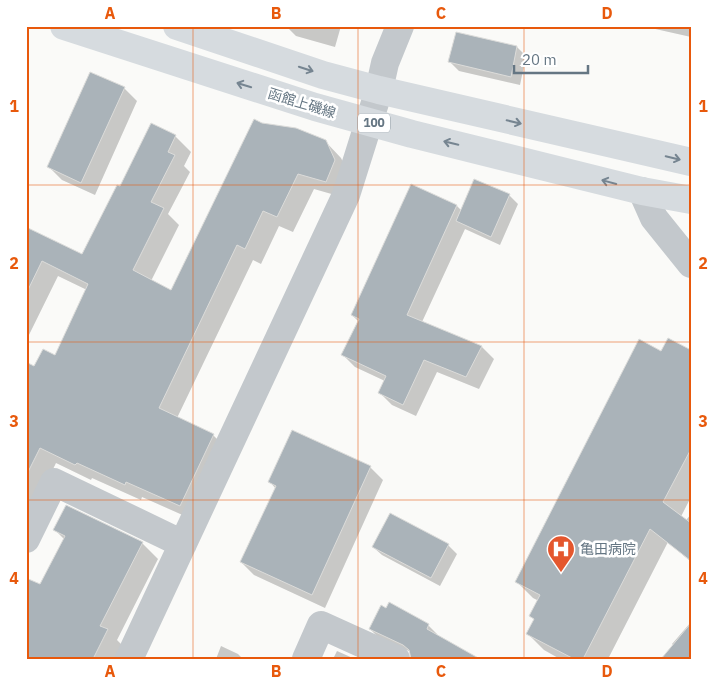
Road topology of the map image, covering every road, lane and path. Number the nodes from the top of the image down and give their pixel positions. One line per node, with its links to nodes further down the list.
1 (64, 26): 5 (main road, 函館上磯線 / 100, one-way to 1)
2 (177, 26): 4 (main road, 100, one-way to 4)
3 (400, 26): 4 (street)
4 (378, 90): 5 (street); 6 (main road, 100, one-way to 6)
5 (369, 122): 7 (main road, 函館上磯線 / 100, one-way to 5); 11 (street)
6 (691, 162)
7 (642, 191): 8 (main road, 函館上磯線 / 100); 9 (street)
8 (691, 200)
9 (691, 264)
10 (26, 539): 11 (street)
11 (183, 544): 12 (street)
12 (129, 659)
13 (306, 659): 14 (street)
14 (396, 659)

